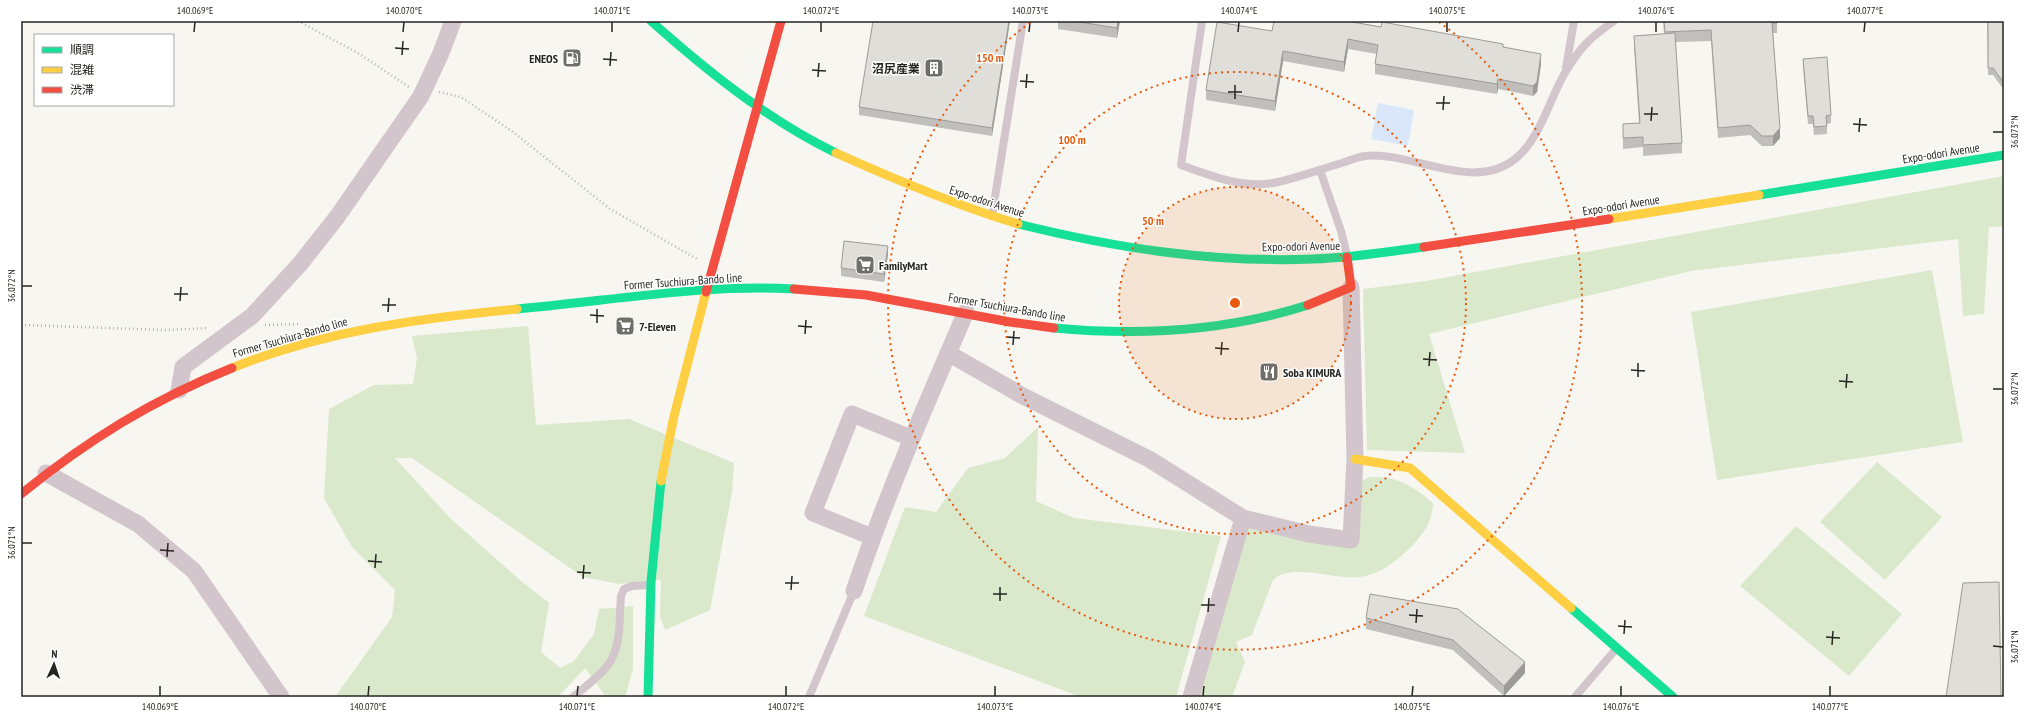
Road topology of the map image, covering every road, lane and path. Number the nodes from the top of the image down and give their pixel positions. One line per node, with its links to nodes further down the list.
1 (298, 21): 10 (path)
2 (453, 21): 10 (street)
3 (651, 21): 11 (street, Expo-odori Avenue)
4 (781, 21): 11 (street)
5 (1023, 21): 14 (lane)
6 (1202, 21): 13 (lane)
7 (1574, 21): 9 (lane)
8 (1614, 21): 9 (lane)
9 (1566, 71): 13 (lane)
10 (423, 92): 16 (path); 25 (street)
11 (758, 107): 14 (street, Expo-odori Avenue); 16 (street)
12 (2004, 155): 15 (street, Expo-odori Avenue)
13 (1320, 170): 15 (lane)
14 (992, 217): 15 (street, Expo-odori Avenue)
15 (1348, 257): 17 (street)
16 (713, 268): 18 (street)
17 (1351, 287): 19 (street, Former Tsuchiura-Bando line); 27 (street)
18 (707, 289): 19 (street, Former Tsuchiura-Bando line); 25 (street, Former Tsuchiura-Bando line); 32 (street)
19 (966, 312): 24 (street)
20 (305, 324): 22 (path)
21 (21, 325): 23 (path)
22 (261, 326)
23 (215, 328)
24 (948, 353): 26 (street); 30 (street)
25 (179, 390): 28 (street, Former Tsuchiura-Bando line)
26 (911, 438): 31 (street); 31 (street)
27 (1356, 459): 30 (street); 34 (street)
28 (46, 473): 29 (street, Former Tsuchiura-Bando line); 35 (street)
29 (24, 487)
30 (1243, 518): 39 (street)
31 (872, 537): 33 (street)
32 (651, 585): 36 (lane); 37 (street)
33 (854, 591): 38 (lane)
34 (1617, 648): 40 (lane); 41 (street)
35 (281, 697)
36 (574, 697)
37 (648, 697)
38 (809, 697)
39 (1191, 697)
40 (1575, 697)
41 (1673, 697)

